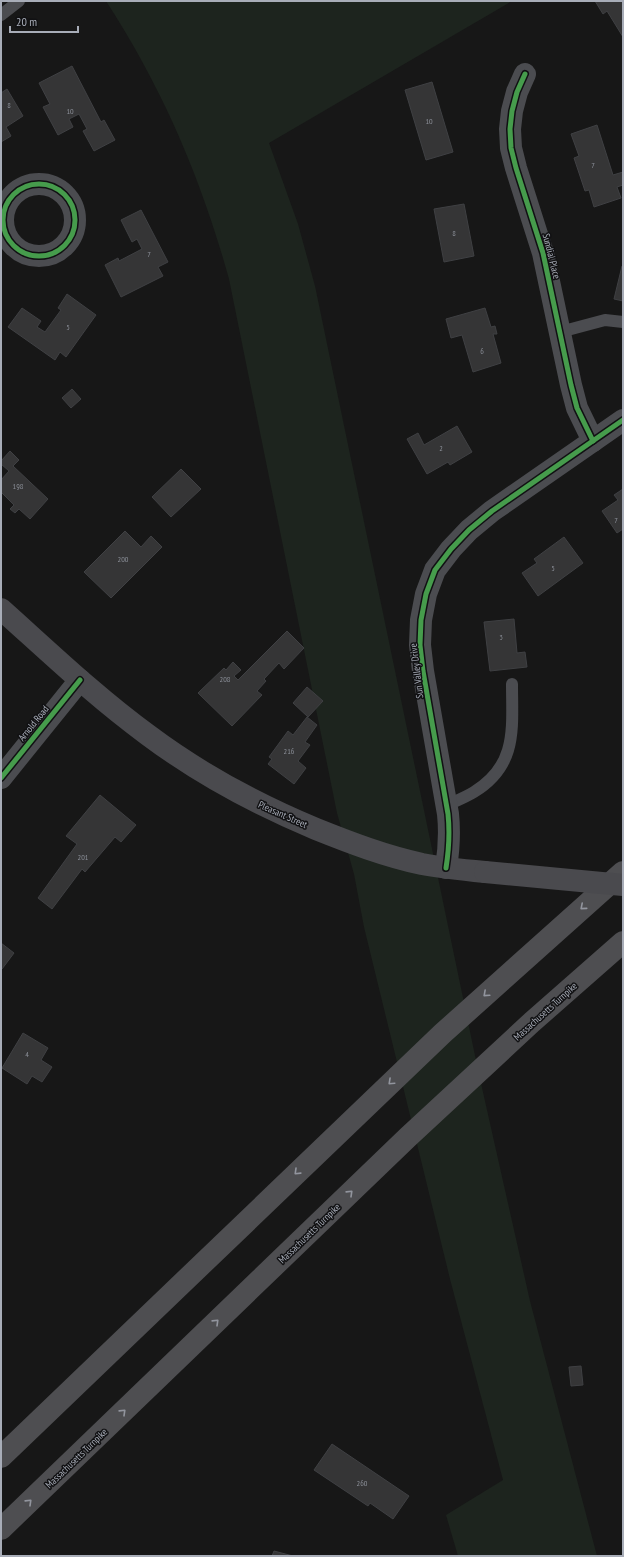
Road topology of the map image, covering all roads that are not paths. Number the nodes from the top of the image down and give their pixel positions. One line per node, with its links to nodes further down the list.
1 (19, 1): 2 (lane)
2 (1, 15)
3 (525, 74): 5 (street, Sundial Place)
4 (623, 322): 5 (lane)
5 (560, 332): 7 (street, Sundial Place)
6 (623, 420): 7 (street, Sun Valley Drive)
7 (593, 441): 12 (street, Sun Valley Drive)
8 (1, 609): 9 (main road, Pleasant Street)
9 (80, 680): 11 (street, Arnold Road); 13 (main road, Pleasant Street)
10 (512, 684): 12 (lane)
11 (1, 778)
12 (447, 805): 13 (street, Sun Valley Drive)
13 (446, 868): 15 (main road, Pleasant Street, bridge)
14 (623, 872): 17 (highway, one-way to 17)
15 (623, 884)
16 (623, 942): 18 (highway, Massachusetts Turnpike, one-way to 16)
17 (1, 1457)
18 (1, 1529)

